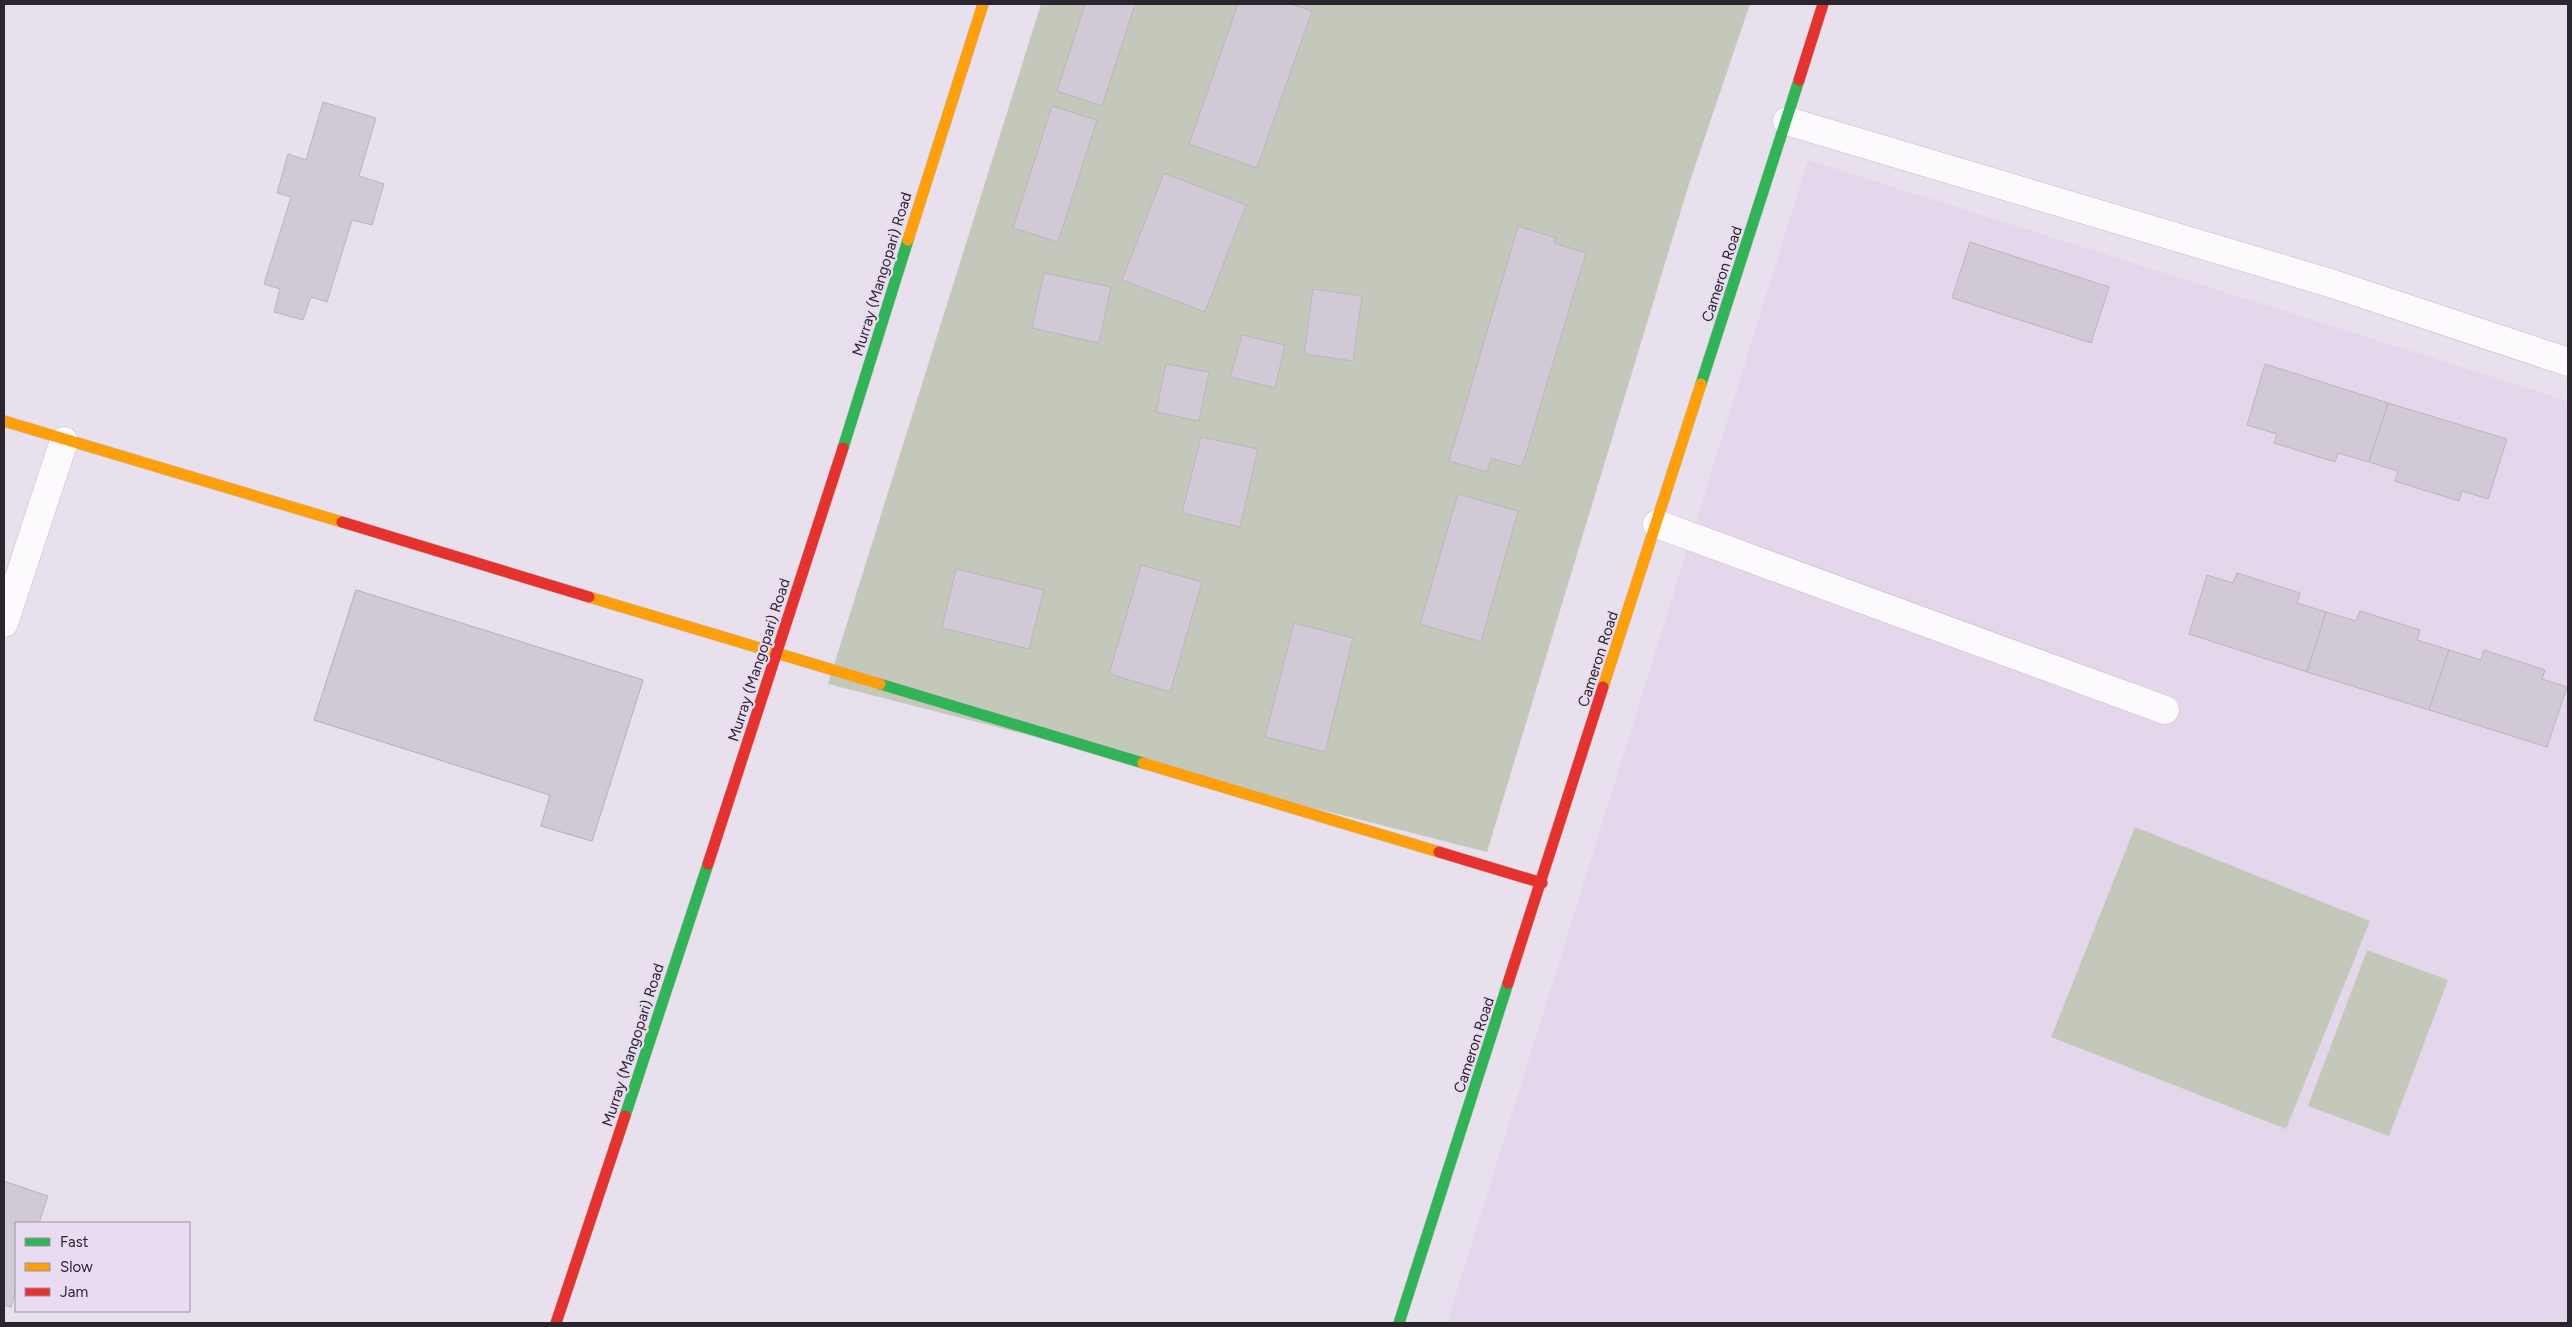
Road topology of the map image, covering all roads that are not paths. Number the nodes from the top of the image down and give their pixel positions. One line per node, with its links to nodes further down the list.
1 (983, 4): 9 (street, Murray (Mangopari) Road)
2 (1823, 4): 3 (street, Cameron Road)
3 (1787, 121): 4 (street); 7 (street, Cameron Road)
4 (2568, 362)
5 (4, 421): 6 (street)
6 (64, 441): 8 (street); 9 (street)
7 (1657, 524): 10 (street); 11 (street, Cameron Road)
8 (4, 623)
9 (778, 653): 11 (street); 12 (street, Murray (Mangopari) Road)
10 (2165, 710)
11 (1542, 883): 13 (street, Cameron Road)
12 (556, 1323)
13 (1399, 1323)

